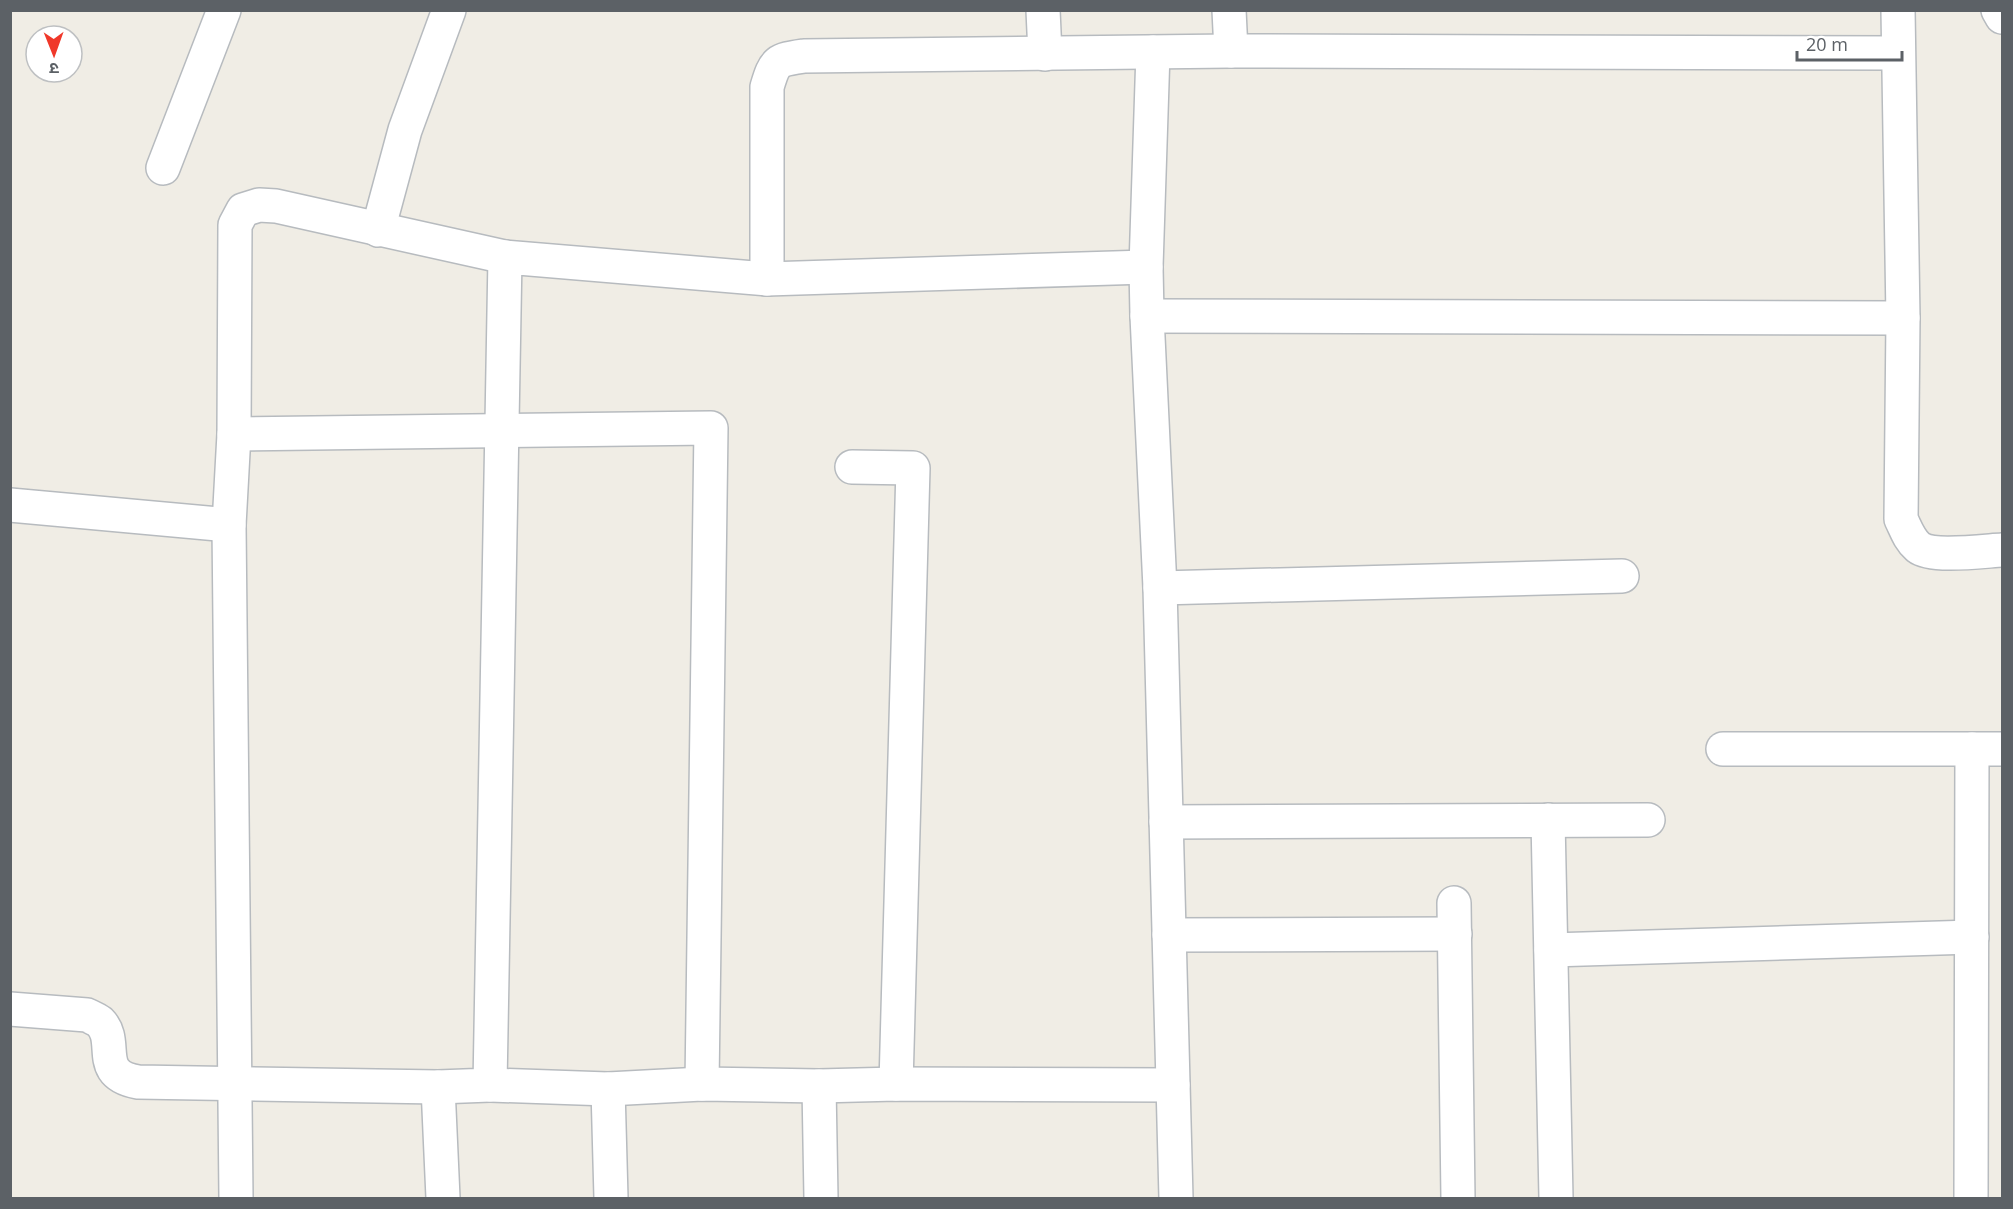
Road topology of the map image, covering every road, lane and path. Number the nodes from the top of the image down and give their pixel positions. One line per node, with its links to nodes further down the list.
1 (224, 10): 12 (street)
2 (449, 10): 13 (street)
3 (1043, 10): 11 (street)
4 (1229, 10): 8 (street)
5 (1898, 10): 10 (street)
6 (1998, 10): 7 (street)
7 (2002, 17)
8 (1231, 51): 9 (street); 10 (street)
9 (1153, 52): 11 (street); 15 (street)
10 (1898, 53): 18 (street)
11 (1045, 54): 16 (street)
12 (163, 168)
13 (378, 230): 14 (street); 20 (street)
14 (505, 257): 16 (street); 19 (street)
15 (1146, 267): 16 (street); 17 (street)
16 (767, 279)
17 (1147, 316): 18 (street); 26 (street)
18 (1903, 318): 24 (street)
19 (502, 431): 20 (street); 37 (street); 39 (street)
20 (234, 434): 23 (street)
21 (852, 467): 38 (street)
22 (10, 505): 23 (street)
23 (229, 525): 36 (street)
24 (2002, 550)
25 (1622, 576): 26 (street)
26 (1160, 588): 31 (street)
27 (1723, 749): 28 (street)
28 (1987, 749): 33 (street)
29 (1548, 820): 30 (street); 31 (street); 34 (street)
30 (1648, 820)
31 (1166, 822): 32 (street)
32 (1169, 935): 40 (street); 49 (street)
33 (1972, 937): 34 (street); 51 (street)
34 (1551, 950): 50 (street)
35 (10, 1009): 36 (street)
36 (236, 1084): 42 (street); 44 (street)
37 (702, 1084): 41 (street); 43 (street)
38 (896, 1084): 40 (street); 41 (street)
39 (490, 1085): 42 (street); 43 (street)
40 (1173, 1085): 48 (street)
41 (819, 1086): 47 (street)
42 (438, 1087): 45 (street)
43 (608, 1089): 46 (street)
44 (236, 1198)
45 (443, 1198)
46 (611, 1198)
47 (821, 1198)
48 (1176, 1198)
49 (1458, 1198)
50 (1556, 1198)
51 (1971, 1198)

